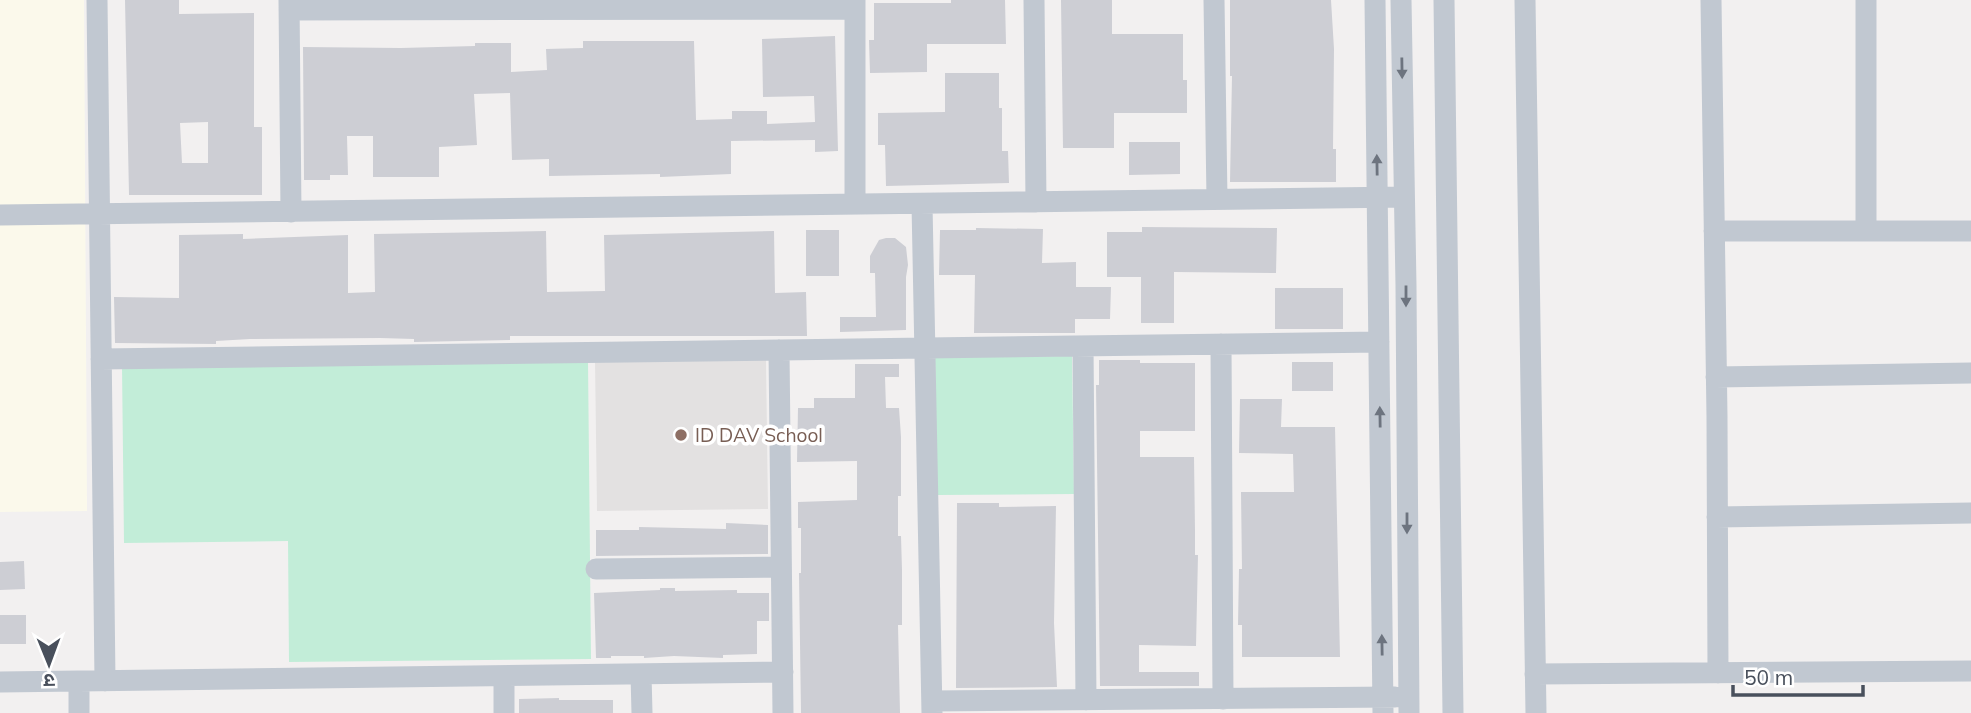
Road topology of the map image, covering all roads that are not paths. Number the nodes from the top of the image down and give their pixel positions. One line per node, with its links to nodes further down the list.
1 (97, 0): 20 (street)
2 (1034, 0): 15 (street)
3 (1214, 0): 14 (street)
4 (1376, 0): 12 (street, one-way to 4)
5 (1401, 0): 13 (street, one-way to 13)
6 (1444, 0): 54 (street)
7 (1525, 0): 40 (street)
8 (1711, 0): 21 (street)
9 (1866, 0): 22 (street)
10 (289, 5): 11 (street); 18 (street)
11 (855, 5): 16 (street)
12 (1377, 197): 13 (street); 14 (street); 24 (street)
13 (1404, 197): 48 (street, one-way to 48)
14 (1217, 199): 15 (street)
15 (1036, 202): 17 (street)
16 (855, 204): 17 (street); 18 (street)
17 (922, 204): 27 (street)
18 (291, 212): 20 (street)
19 (0, 215): 20 (street)
20 (99, 215): 29 (street)
21 (1714, 231): 22 (street); 31 (street)
22 (1866, 231): 23 (street)
23 (1971, 231)
24 (1379, 342): 25 (street); 47 (street, one-way to 24)
25 (1222, 344): 26 (street); 46 (street)
26 (1083, 346): 27 (street); 45 (street)
27 (925, 348): 28 (street); 49 (street)
28 (779, 350): 29 (street); 34 (street)
29 (101, 359): 43 (street)
30 (1971, 373): 31 (street)
31 (1716, 377): 33 (street)
32 (1971, 513): 33 (street)
33 (1717, 517): 38 (street)
34 (781, 567): 35 (street); 37 (street)
35 (596, 569)
36 (1971, 671): 38 (street)
37 (783, 672): 39 (street); 53 (street)
38 (1718, 673): 40 (street)
39 (641, 674): 41 (street); 52 (street)
40 (1535, 674): 55 (street)
41 (504, 676): 43 (street); 51 (street)
42 (79, 681): 43 (street); 44 (street); 50 (street)
43 (105, 681)
44 (0, 682)
45 (1086, 699): 46 (street); 49 (street)
46 (1223, 699): 47 (street)
47 (1383, 705): 48 (street)
48 (1409, 705)
49 (932, 707)
50 (79, 713)
51 (503, 713)
52 (642, 713)
53 (783, 713)
54 (1453, 713)
55 (1536, 713)

